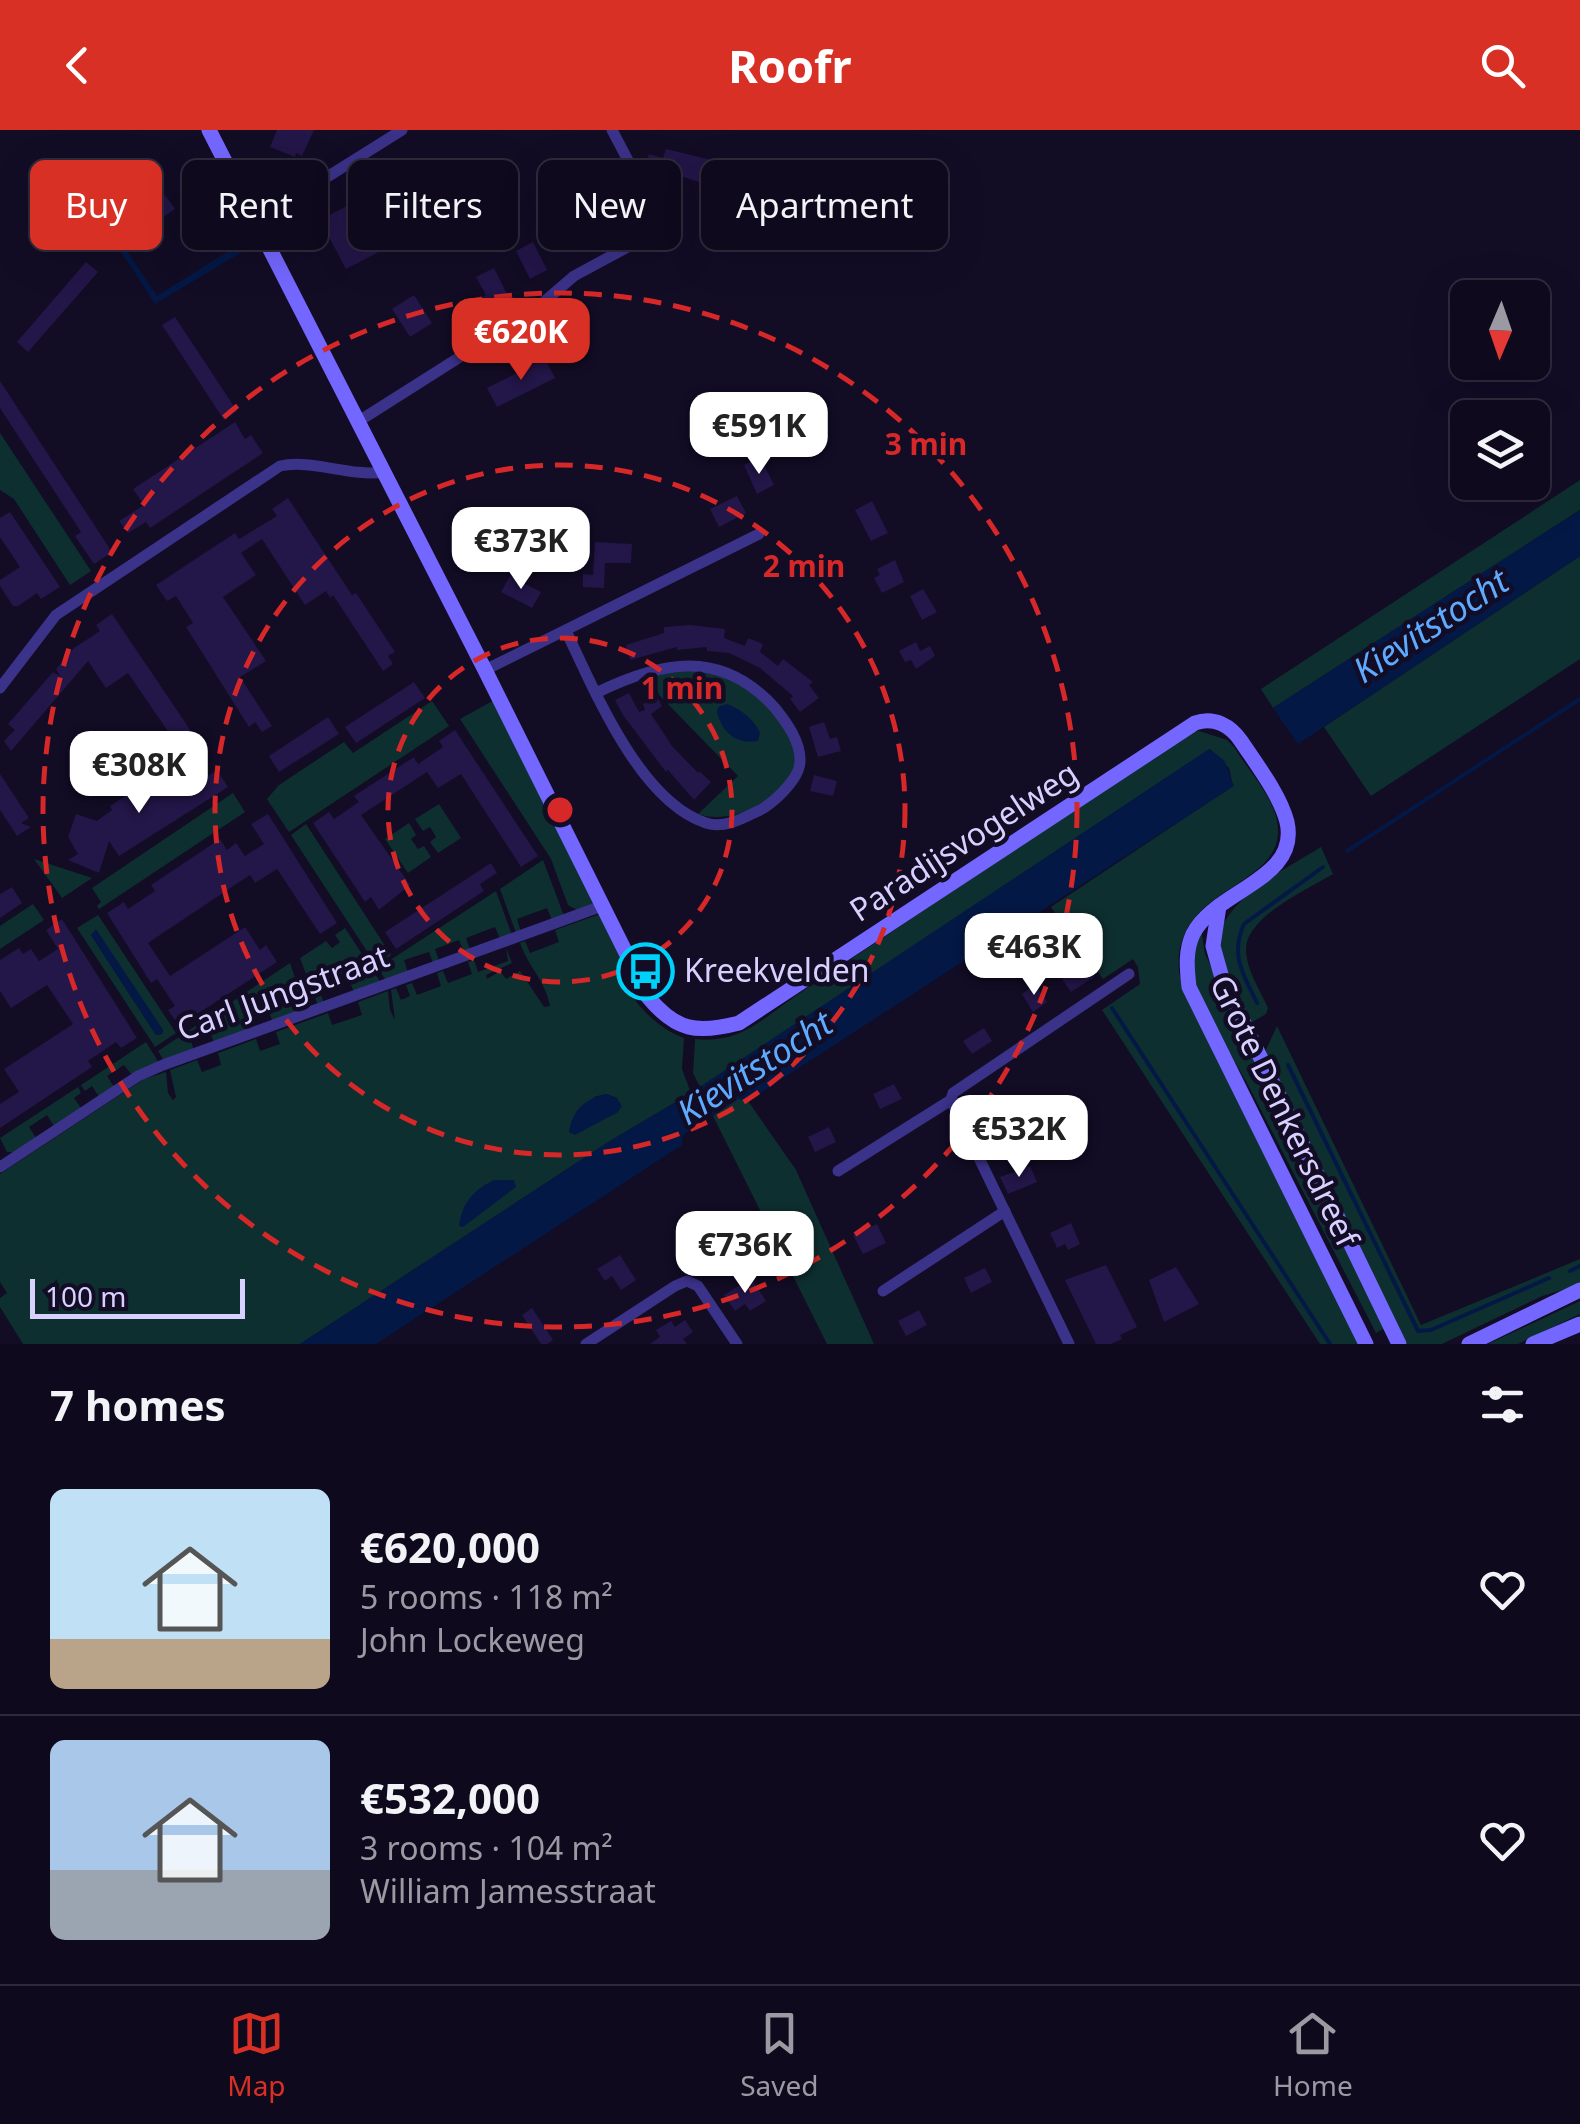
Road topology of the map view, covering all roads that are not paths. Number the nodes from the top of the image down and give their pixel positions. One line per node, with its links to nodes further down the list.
1 (209, 130): 4 (street, Paradijsvogelweg)
2 (402, 130): 5 (street)
3 (612, 130): 7 (street)
4 (225, 160)
5 (328, 177)
6 (271, 250): 7 (street, Paradijsvogelweg)
7 (359, 421): 8 (street, Paradijsvogelweg)
8 (384, 472): 11 (street, Paradijsvogelweg); 12 (street)
9 (759, 534): 10 (street)
10 (566, 631): 11 (street); 13 (street)
11 (486, 670): 15 (street, Paradijsvogelweg)
12 (0, 688)
13 (596, 694): 13 (street)
14 (1218, 722): 15 (street, Paradijsvogelweg); 16 (street, Grote Denkersdreef)
15 (602, 906): 19 (street, Carl Jungstraat)
16 (1219, 906): 28 (street, Grote Denkersdreef); 29 (street, Grote Denkersdreef)
17 (1128, 974): 18 (street)
18 (952, 1100): 20 (street); 21 (street)
19 (0, 1167)
20 (838, 1171)
21 (1005, 1211): 23 (street); 27 (street)
22 (1580, 1290): 30 (street)
23 (883, 1291)
24 (1580, 1324): 31 (street)
25 (586, 1344): 26 (street)
26 (736, 1344)
27 (1069, 1344)
28 (1366, 1344)
29 (1399, 1344)
30 (1470, 1344)
31 (1533, 1344)

